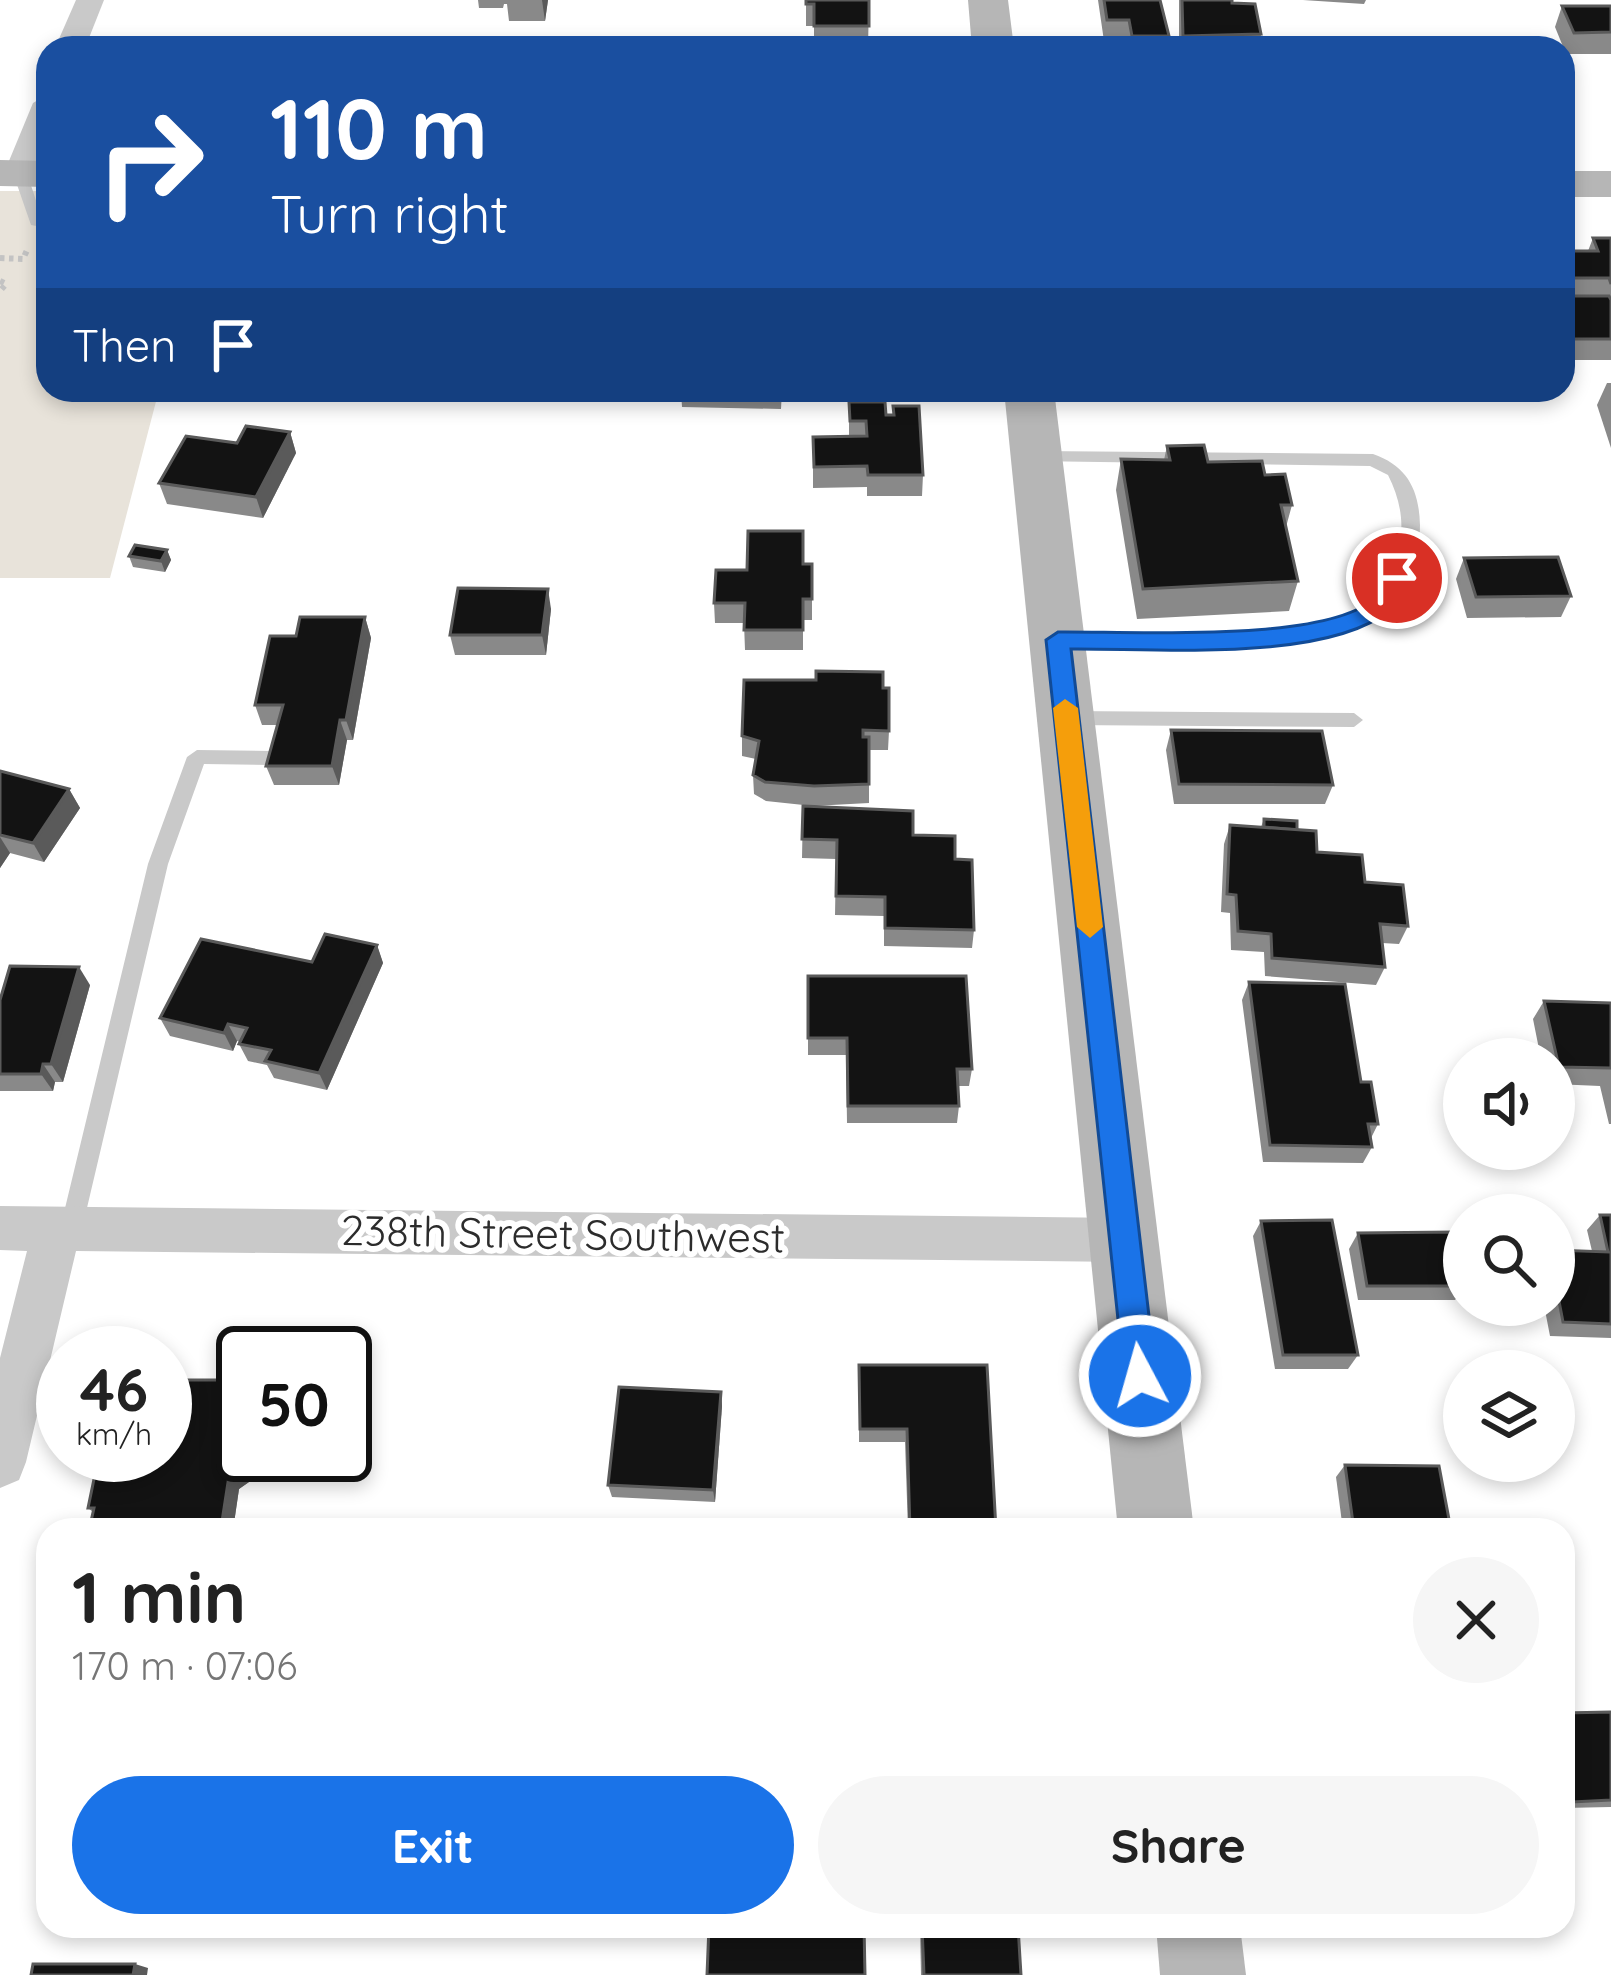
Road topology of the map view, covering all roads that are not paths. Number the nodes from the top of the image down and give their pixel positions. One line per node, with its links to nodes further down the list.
1 (89, 0): 3 (street)
2 (988, 0): 4 (main road)
3 (75, 36)
4 (992, 36)
5 (36, 137): 6 (street)
6 (23, 173): 9 (lane)
7 (1575, 184): 8 (main road)
8 (1611, 184)
9 (36, 222)
10 (1030, 402): 11 (main road)
11 (1037, 457): 12 (main road); 12 (lane)
12 (1058, 640): 13 (main road)
13 (1066, 718): 14 (lane); 18 (main road)
14 (1354, 720)
15 (271, 758): 17 (lane)
16 (0, 1228): 17 (street, 238th Street Southwest)
17 (64, 1229): 18 (street, 238th Street Southwest); 19 (street)
18 (1126, 1240): 20 (main road)
19 (0, 1462)
20 (1155, 1518)
21 (1199, 1938): 22 (main road)
22 (1204, 1975)

